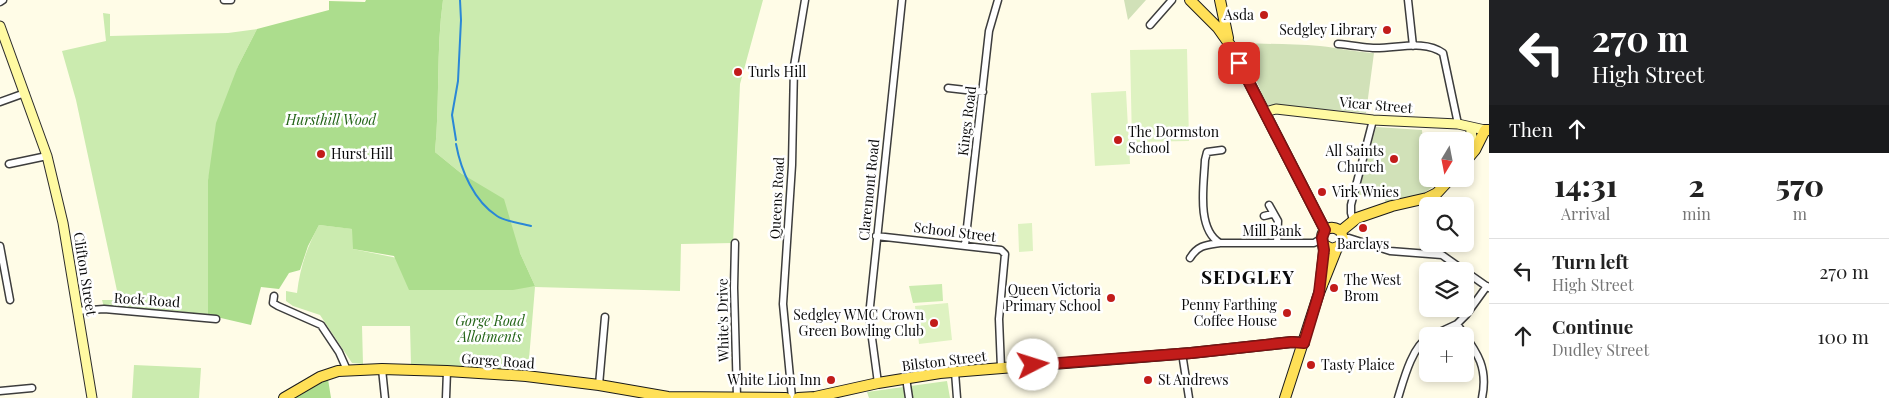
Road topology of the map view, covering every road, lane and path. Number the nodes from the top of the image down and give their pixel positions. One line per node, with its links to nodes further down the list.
1 (3, 0): 10 (street)
2 (224, 0): 3 (street)
3 (231, 0)
4 (805, 0): 77 (street, Queens Road)
5 (902, 0): 37 (street, Claremont Road)
6 (998, 0): 19 (street, Kings Road)
7 (1172, 0): 13 (street)
8 (1220, 0): 12 (main road)
9 (1408, 0): 17 (street)
10 (0, 2)
11 (1193, 2): 12 (main road); 16 (main road)
12 (1222, 13): 16 (main road)
13 (1150, 25)
14 (0, 26): 20 (street, Clifton Street)
15 (1338, 44): 17 (street)
16 (1230, 45): 22 (main road)
17 (1413, 46): 24 (street)
18 (948, 88): 19 (street)
19 (983, 92): 42 (street, Kings Road)
20 (25, 93): 21 (street); 29 (street, Clifton Street)
21 (0, 102)
22 (1265, 112): 23 (street, Vicar Street); 38 (main road)
23 (1374, 120): 24 (street, Vicar Street); 35 (street)
24 (1458, 124): 25 (street, Vicar Street)
25 (1470, 127): 26 (street, Vicar Street); 28 (street)
26 (1488, 133): 28 (main road)
27 (1222, 150): 40 (street)
28 (1475, 150)
29 (47, 156): 30 (street); 51 (street, Clifton Street)
30 (9, 164)
31 (1419, 203): 35 (main road)
32 (1269, 204): 33 (street)
33 (1272, 214): 34 (street); 41 (street)
34 (1264, 216)
35 (1353, 220): 36 (main road)
36 (1342, 235): 38 (main road); 43 (main road); 45 (street)
37 (876, 236): 42 (street, School Street); 65 (street, Claremont Road)
38 (1323, 238): 41 (street, Mill Bank); 43 (main road); 48 (main road)
39 (735, 243): 69 (street, White's Drive)
40 (1220, 243): 41 (street, Mill Bank); 46 (street, Mill Bank)
41 (1277, 243)
42 (965, 245): 59 (street, School Street)
43 (1337, 248): 48 (main road)
44 (0, 249): 50 (street)
45 (1436, 253): 47 (street)
46 (1190, 258)
47 (1488, 287): 54 (street)
48 (1319, 293): 56 (main road)
49 (274, 296): 61 (street)
50 (10, 300)
51 (77, 311): 53 (street, Rock Road); 70 (street, Clifton Street)
52 (605, 317): 66 (street)
53 (216, 319)
54 (1457, 324): 55 (street); 84 (street)
55 (1451, 327)
56 (1304, 343): 58 (main road, Bilston Street); 82 (main road)
57 (1419, 346): 83 (street)
58 (1182, 354): 59 (main road, Bilston Street); 81 (street)
59 (1001, 368): 63 (main road, Bilston Street)
60 (382, 369): 61 (main road, Gorge Road); 62 (main road, Gorge Road); 72 (street)
61 (346, 370): 71 (main road, Gorge Road)
62 (447, 371): 66 (main road, Gorge Road); 73 (street)
63 (955, 372): 64 (main road, Bilston Street); 80 (street)
64 (906, 378): 65 (main road, Bilston Street); 79 (street)
65 (878, 383): 78 (main road, Bilston Street)
66 (599, 385): 74 (main road, Gorge Road)
67 (32, 388): 68 (street)
68 (0, 391)
69 (737, 397): 74 (main road); 75 (main road)
70 (92, 398)
71 (284, 398)
72 (384, 398)
73 (446, 398)
74 (715, 398)
75 (752, 398): 76 (main road)
76 (786, 398)
77 (792, 398)
78 (798, 398)
79 (910, 398)
80 (957, 398)
81 (1189, 398)
82 (1285, 398)
83 (1398, 398)
84 (1482, 398)

